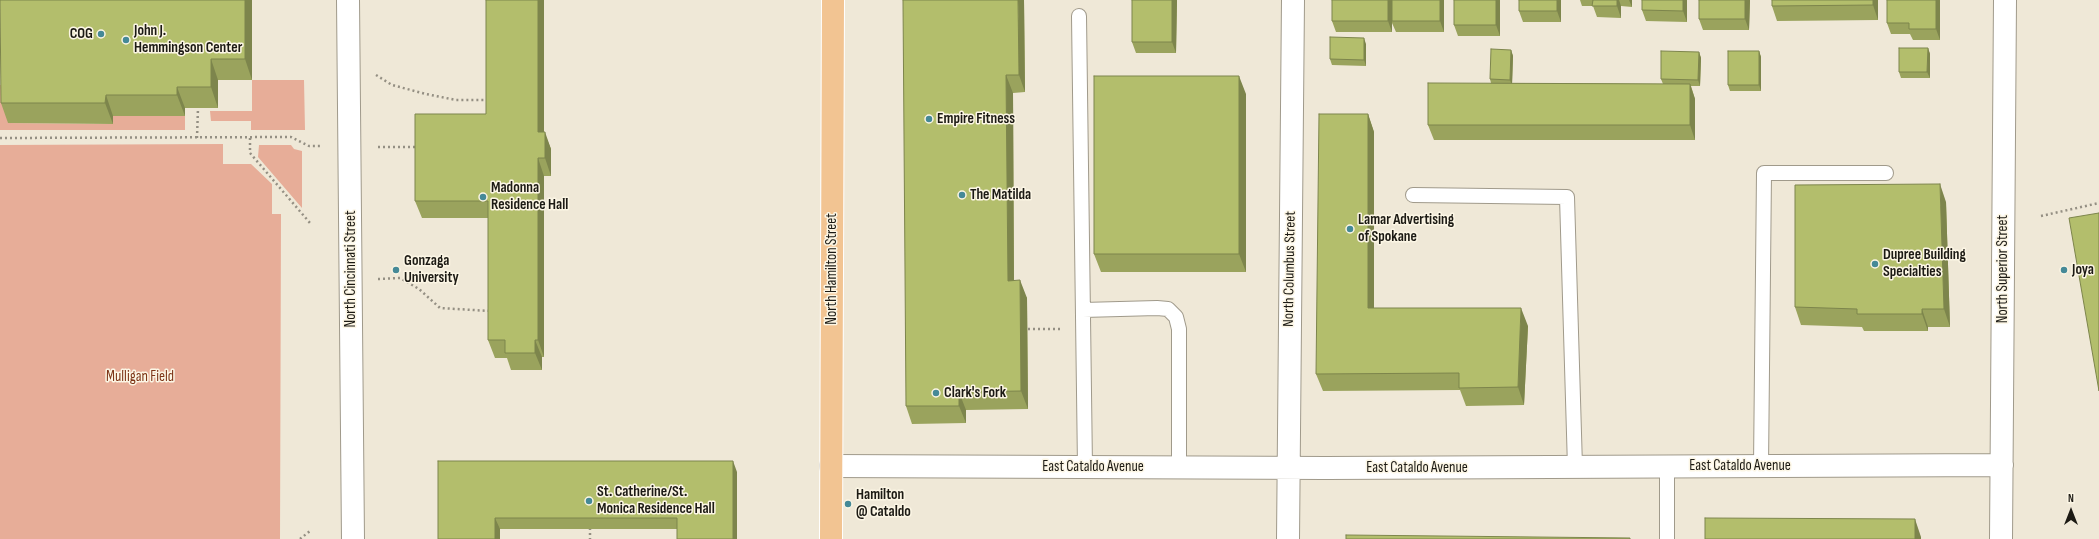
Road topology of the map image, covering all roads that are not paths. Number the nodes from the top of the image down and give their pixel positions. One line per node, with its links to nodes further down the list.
1 (348, 0): 17 (street, North Cincinnati Street)
2 (833, 0): 10 (main road, North Hamilton Street)
3 (1293, 0): 16 (street, North Columbus Street)
4 (2005, 0): 9 (street, North Superior Street)
5 (1079, 16): 8 (lane)
6 (1886, 173): 12 (lane)
7 (1413, 195): 14 (lane)
8 (1083, 310): 13 (lane); 15 (lane)
9 (2002, 465): 12 (street, East Cataldo Avenue); 21 (street, North Superior Street)
10 (831, 466): 13 (street, East Cataldo Avenue); 18 (main road, North Hamilton Street)
11 (1667, 466): 12 (street, East Cataldo Avenue); 14 (street, East Cataldo Avenue); 20 (lane)
12 (1761, 466)
13 (1085, 467): 15 (street, East Cataldo Avenue)
14 (1575, 467): 16 (street, East Cataldo Avenue)
15 (1179, 468): 16 (street, East Cataldo Avenue)
16 (1288, 468): 19 (street, North Columbus Street)
17 (353, 539)
18 (831, 539)
19 (1288, 539)
20 (1667, 539)
21 (2001, 539)

